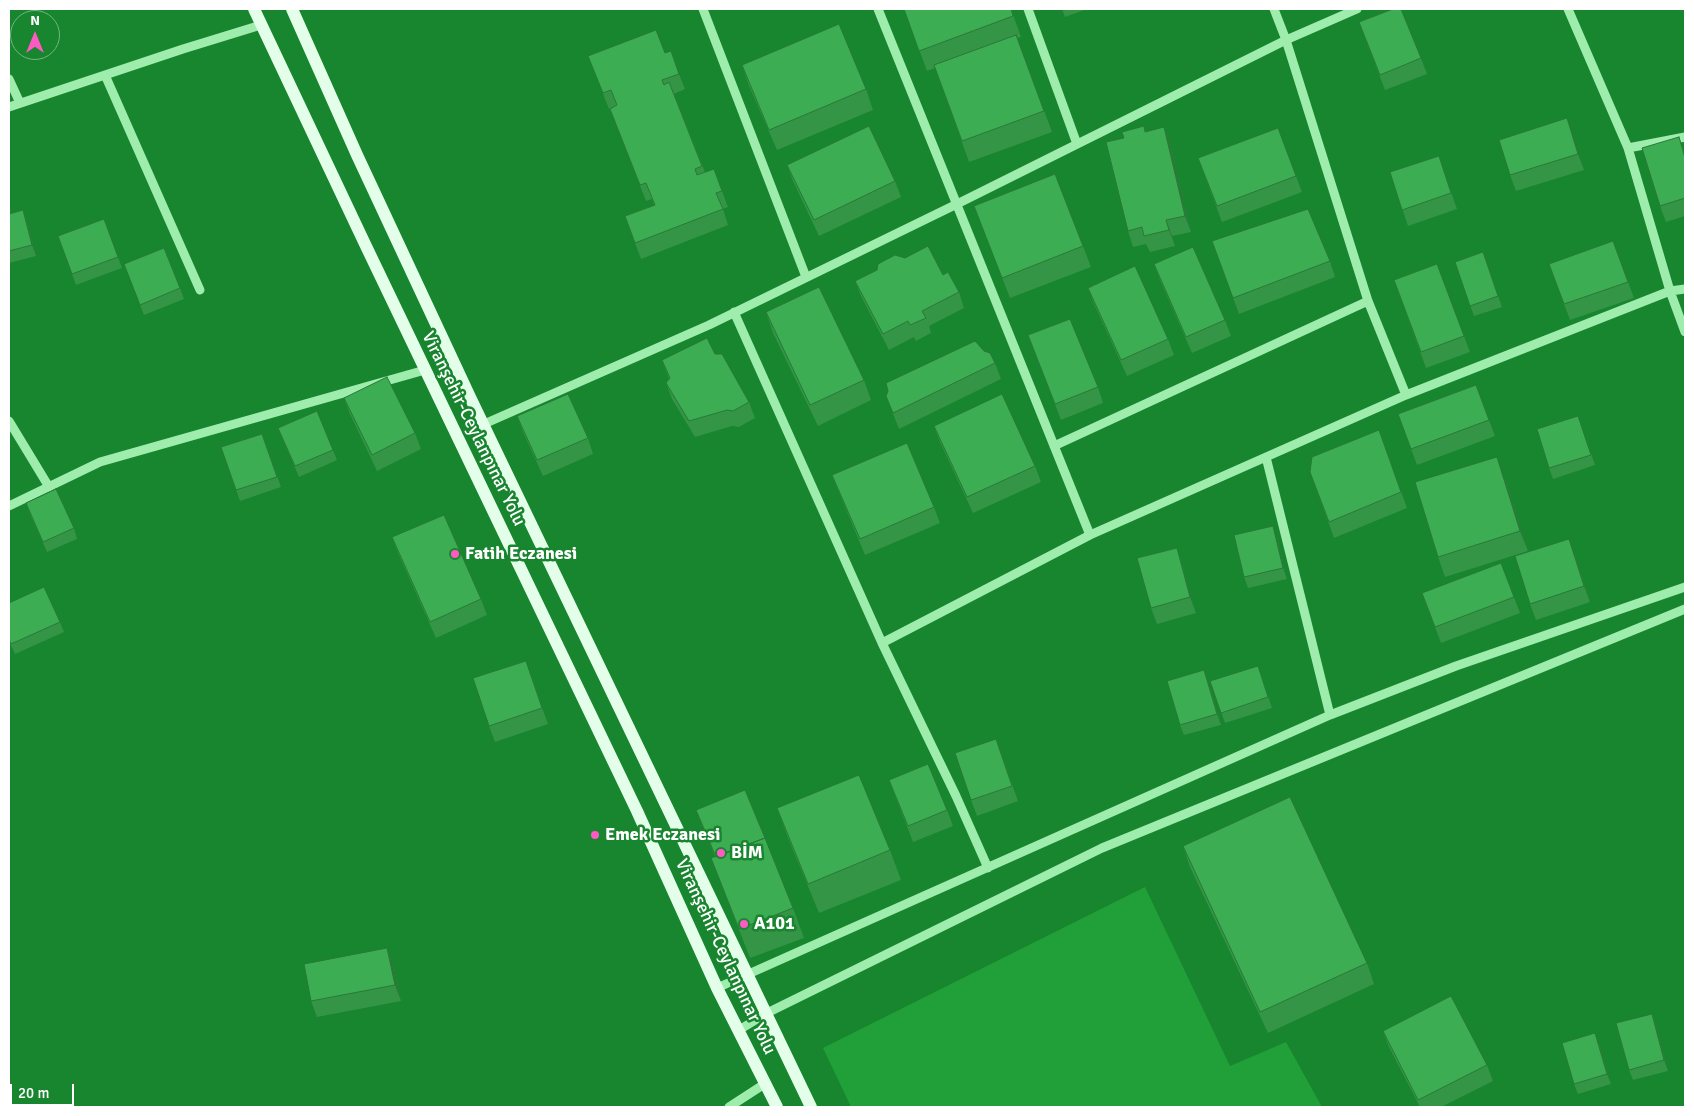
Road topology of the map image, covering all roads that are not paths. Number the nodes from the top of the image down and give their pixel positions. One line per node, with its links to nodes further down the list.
1 (254, 9): 9 (main road, Viranşehir-Ceylanpınar Yolu)
2 (292, 9): 29 (main road, Viranşehir-Ceylanpınar Yolu)
3 (703, 9): 19 (street)
4 (878, 9): 18 (street)
5 (1028, 9): 16 (street)
6 (1274, 9): 10 (street)
7 (1356, 9): 10 (street)
8 (1568, 9): 17 (street)
9 (262, 25): 11 (street); 26 (main road, Viranşehir-Ceylanpınar Yolu)
10 (1286, 40): 16 (street); 23 (street)
11 (105, 75): 13 (street); 21 (street)
12 (9, 79): 13 (street)
13 (20, 102): 14 (street)
14 (9, 106)
15 (1685, 137): 17 (street)
16 (1077, 144): 18 (street)
17 (1628, 148): 22 (street)
18 (957, 204): 19 (street); 30 (street)
19 (806, 277): 24 (street)
20 (1685, 289): 22 (street)
21 (200, 290)
22 (1670, 291): 25 (street); 27 (street)
23 (1368, 302): 27 (street); 30 (street)
24 (734, 312): 29 (street); 37 (street)
25 (1685, 332)
26 (425, 370): 32 (street); 41 (main road, Viranşehir-Ceylanpınar Yolu)
27 (1406, 395): 31 (street)
28 (9, 421): 32 (street)
29 (484, 424): 40 (main road, Viranşehir-Ceylanpınar Yolu)
30 (1054, 446): 34 (street)
31 (1266, 457): 34 (street); 38 (street)
32 (49, 486): 33 (street)
33 (9, 506)
34 (1090, 535): 37 (street)
35 (1685, 586): 38 (street)
36 (1685, 609): 42 (street)
37 (882, 643): 39 (street)
38 (1330, 715): 39 (street)
39 (988, 868): 40 (street)
40 (747, 976): 41 (street); 42 (main road, Viranşehir-Ceylanpınar Yolu)
41 (717, 988): 43 (main road, Viranşehir-Ceylanpınar Yolu)
42 (767, 1013): 43 (street); 47 (main road, Viranşehir-Ceylanpınar Yolu)
43 (739, 1030): 44 (main road, Viranşehir-Ceylanpınar Yolu)
44 (766, 1083): 45 (street); 46 (main road, Viranşehir-Ceylanpınar Yolu)
45 (729, 1107)
46 (777, 1107)
47 (811, 1107)

